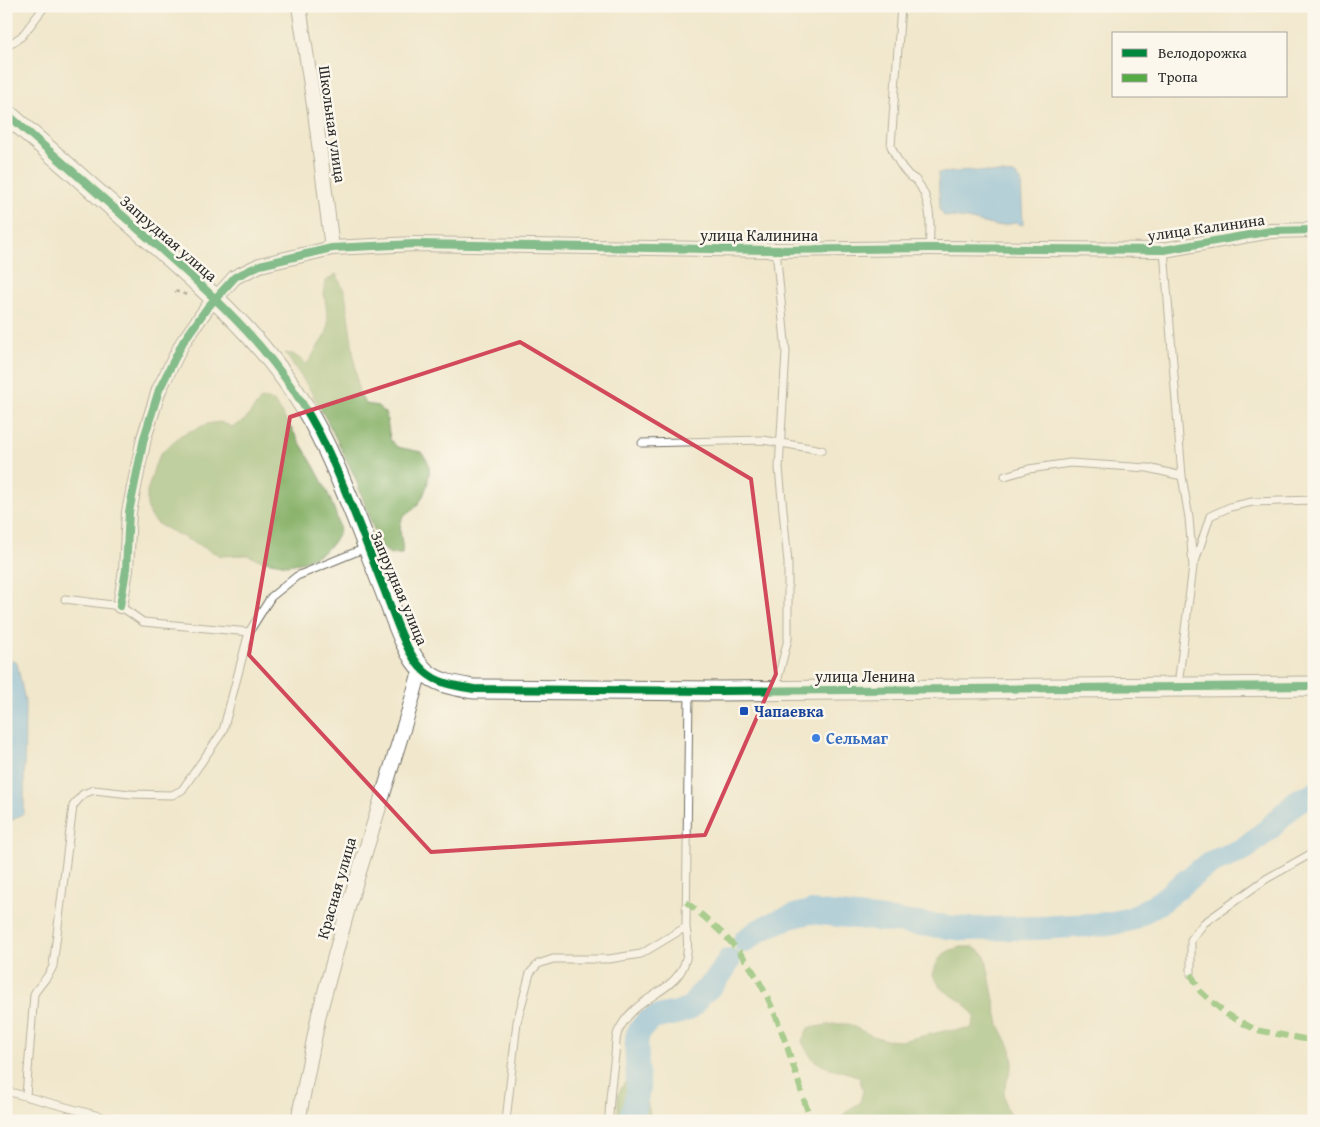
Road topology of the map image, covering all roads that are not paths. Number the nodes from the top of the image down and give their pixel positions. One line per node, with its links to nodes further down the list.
1 (45, 6): 4 (lane)
2 (299, 6): 7 (street, Школьная улица)
3 (901, 6): 8 (lane)
4 (6, 47)
5 (7, 118): 11 (street, Запрудная улица)
6 (1314, 230): 10 (street, улица Калинина)
7 (332, 248): 9 (street, улица Калинина); 11 (street, улица Калинина)
8 (929, 248): 9 (street, улица Калинина); 10 (street, улица Калинина)
9 (776, 250): 13 (lane)
10 (1164, 250): 16 (lane)
11 (217, 298): 18 (street, Запрудная улица); 21 (street, улица Калинина)
12 (642, 443): 13 (lane)
13 (779, 444): 14 (lane); 26 (lane)
14 (822, 450)
15 (1005, 476): 16 (lane)
16 (1182, 476): 19 (lane)
17 (1314, 500): 19 (lane)
18 (368, 547): 22 (lane); 23 (street, Запрудная улица)
19 (1193, 567): 25 (lane)
20 (65, 598): 21 (lane)
21 (120, 606): 22 (lane)
22 (249, 632): 32 (lane)
23 (422, 670): 27 (street, улица Ленина); 34 (street, Красная улица)
24 (1314, 686): 25 (street, улица Ленина)
25 (1177, 688): 26 (street, улица Ленина)
26 (775, 690): 27 (street, улица Ленина)
27 (689, 691): 29 (lane)
28 (1314, 852): 30 (lane)
29 (686, 927): 35 (lane); 36 (lane)
30 (1191, 974)
31 (6, 1091): 32 (lane)
32 (26, 1096): 33 (lane)
33 (112, 1121)
34 (298, 1121)
35 (506, 1121)
36 (609, 1121)

